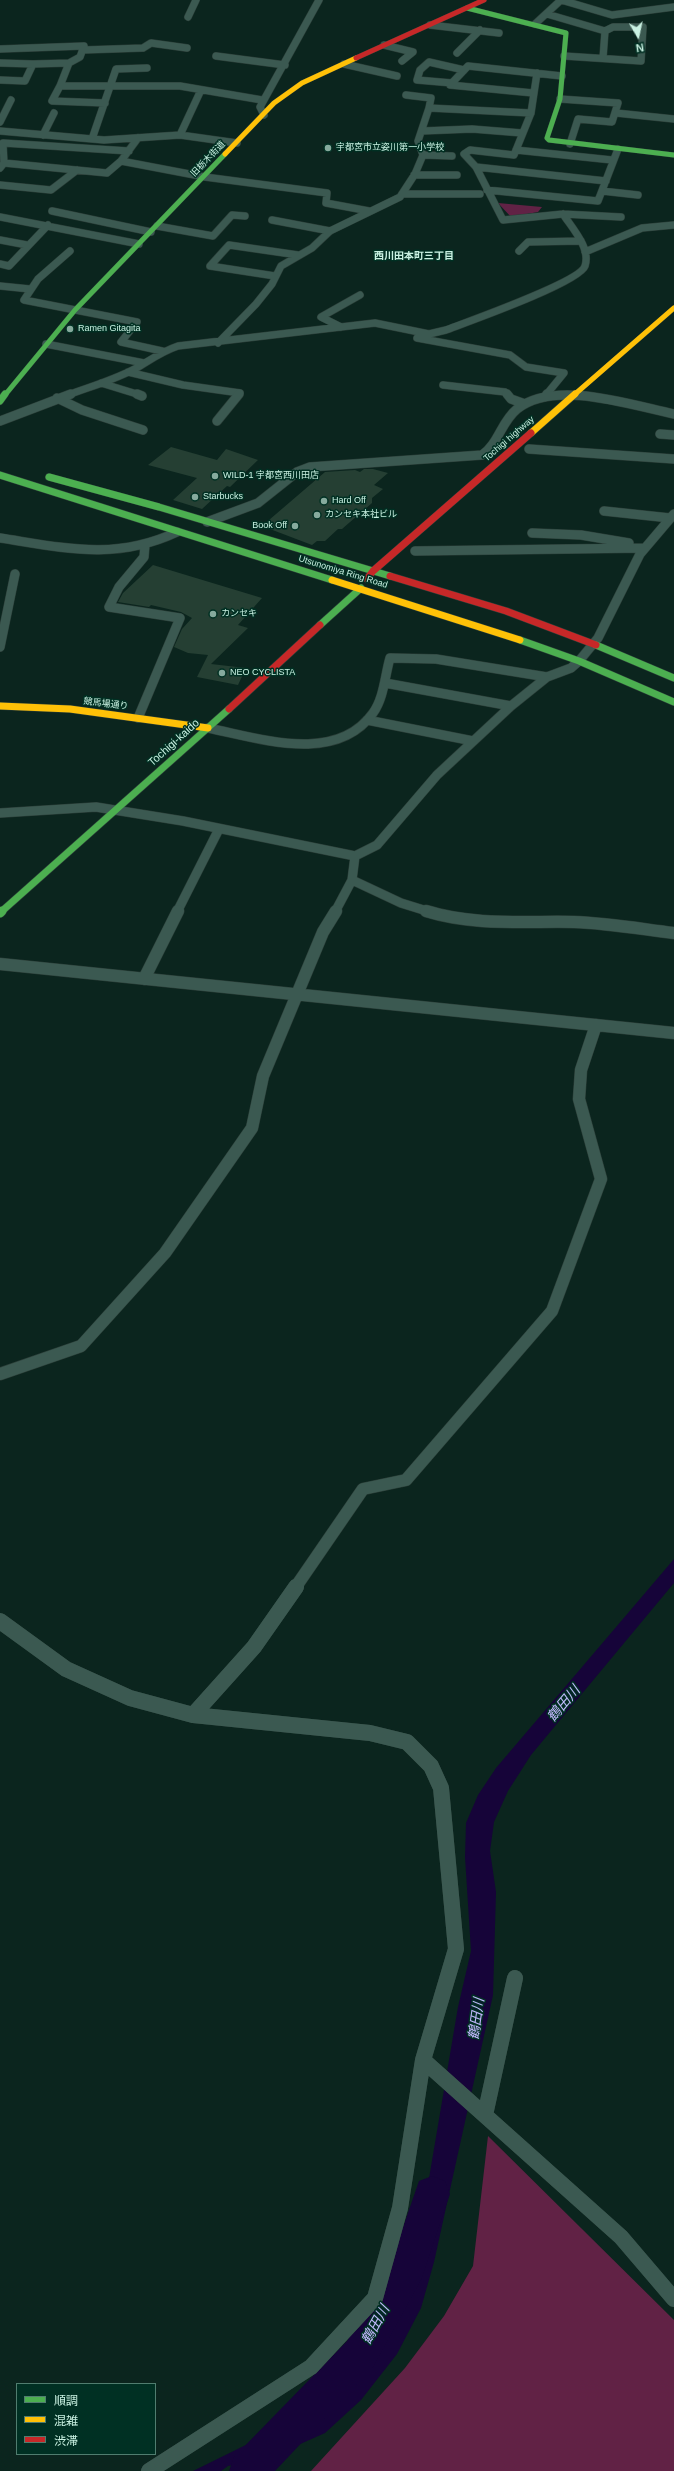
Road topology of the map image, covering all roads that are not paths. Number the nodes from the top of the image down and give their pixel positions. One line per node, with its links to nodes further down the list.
1 (196, 0): 9 (street)
2 (319, 0): 28 (street)
3 (484, 0): 7 (main road, 旧栃木街道)
4 (592, 0): 5 (street)
5 (572, 3): 6 (street); 8 (street)
6 (674, 7)
7 (467, 8): 10 (main road); 11 (main road, 旧栃木街道)
8 (547, 14): 10 (street); 13 (street)
9 (188, 17)
10 (535, 24): 21 (main road)
11 (430, 25): 12 (street); 15 (main road, 旧栃木街道)
12 (480, 30): 14 (street); 19 (street)
13 (605, 31): 22 (street); 22 (street)
14 (499, 33)
15 (384, 46): 23 (street); 27 (main road, 旧栃木街道)
16 (187, 48): 18 (street)
17 (0, 49): 18 (street)
18 (83, 50): 25 (street)
19 (457, 52)
20 (216, 56): 28 (street)
21 (564, 56): 22 (street); 33 (main road)
22 (603, 58)
23 (402, 61)
24 (0, 63): 26 (street)
25 (69, 63): 26 (street); 36 (street)
26 (33, 64): 34 (street)
27 (344, 64): 32 (street); 49 (main road, 旧栃木街道)
28 (285, 65): 42 (street)
29 (147, 68): 37 (street)
30 (464, 70): 31 (street); 35 (street); 35 (street)
31 (537, 73): 33 (street); 39 (street)
32 (396, 76)
33 (562, 76): 43 (main road)
34 (0, 80)
35 (452, 83): 39 (street)
36 (60, 86): 37 (street); 44 (street)
37 (111, 86): 38 (street); 44 (street)
38 (201, 90): 42 (street); 56 (street)
39 (533, 93): 47 (street)
40 (406, 95): 45 (street)
41 (11, 100): 51 (street)
42 (262, 100): 49 (street)
43 (560, 100): 48 (street); 61 (main road)
44 (105, 103): 58 (street)
45 (429, 108): 47 (street); 53 (street)
46 (54, 113): 55 (street)
47 (531, 113): 54 (street)
48 (616, 113): 50 (street); 61 (street)
49 (264, 115): 60 (main road, 旧栃木街道)
50 (674, 119)
51 (0, 122)
52 (0, 131): 55 (street)
53 (422, 131): 54 (street); 65 (street)
54 (522, 133): 63 (street)
55 (43, 135): 58 (street)
56 (180, 135): 57 (street); 60 (street)
57 (138, 138): 58 (street); 64 (street)
58 (92, 139)
59 (2, 142): 64 (street); 70 (street)
60 (236, 143): 75 (main road, 旧栃木街道)
61 (570, 144): 62 (main road)
62 (618, 149): 66 (main road); 68 (street)
63 (516, 150): 68 (street); 71 (street)
64 (129, 151): 69 (street)
65 (423, 155): 67 (street); 73 (street)
66 (674, 155)
67 (452, 156)
68 (612, 160): 76 (street)
69 (121, 161): 72 (street); 75 (street)
70 (2, 166): 72 (street)
71 (476, 167): 76 (street); 78 (street)
72 (77, 170): 77 (street)
73 (414, 175): 74 (street); 80 (street)
74 (457, 175)
75 (205, 177): 85 (street); 93 (main road, 旧栃木街道)
76 (606, 181): 79 (street)
77 (0, 184)
78 (487, 190): 83 (street); 86 (street)
79 (602, 191): 82 (street); 83 (street)
80 (402, 194): 81 (street); 85 (street)
81 (480, 194)
82 (638, 195)
83 (568, 198): 86 (street)
84 (52, 211): 93 (street)
85 (369, 211): 94 (street)
86 (563, 214): 89 (street); 96 (street)
87 (245, 216): 93 (street)
88 (0, 217): 92 (street)
89 (621, 217)
90 (272, 220): 94 (street)
91 (674, 225): 101 (street)
92 (48, 226): 97 (street); 98 (street)
93 (154, 229): 97 (main road, 旧栃木街道)
94 (330, 232): 102 (street)
95 (0, 240): 98 (street)
96 (581, 241): 100 (street); 101 (street)
97 (139, 244): 111 (main road, 旧栃木街道)
98 (27, 245): 104 (street)
99 (70, 250): 108 (street)
100 (519, 250)
101 (585, 252): 114 (street)
102 (298, 255): 106 (street); 106 (street)
103 (0, 264): 104 (street)
104 (9, 266): 105 (street)
105 (0, 276)
106 (275, 276): 116 (street)
107 (0, 286): 108 (street)
108 (30, 289): 111 (street)
109 (360, 295): 113 (street)
110 (674, 308): 127 (main road, Tochigi highway)
111 (75, 310): 115 (main road, 旧栃木街道); 117 (street)
112 (674, 320): 118 (main road)
113 (341, 326): 114 (street); 116 (street)
114 (419, 332): 125 (street)
115 (46, 344): 119 (street); 128 (main road, 旧栃木街道)
116 (218, 344): 117 (street)
117 (162, 350): 119 (street)
118 (633, 357)
119 (144, 363): 120 (street)
120 (128, 372): 121 (street); 133 (street)
121 (101, 383): 124 (street); 126 (street)
122 (444, 385): 130 (street)
123 (598, 388): 129 (main road)
124 (142, 396)
125 (545, 396): 127 (street); 130 (street)
126 (57, 398): 132 (street); 134 (street)
127 (572, 398): 129 (street); 153 (main road, Tochigi highway)
128 (0, 401)
129 (583, 401): 131 (street)
130 (525, 404): 144 (street)
131 (674, 414)
132 (0, 421)
133 (217, 421)
134 (143, 430)
135 (660, 434): 136 (street)
136 (674, 435)
137 (541, 439): 138 (main road, Tochigi highway)
138 (526, 452): 139 (street)
139 (674, 459)
140 (0, 475): 145 (main road, Utsunomiya Ring Road)
141 (42, 475): 144 (main road, Utsunomiya Ring Road)
142 (604, 510): 143 (street)
143 (672, 516): 150 (street)
144 (207, 522): 153 (main road, Utsunomiya Ring Road)
145 (177, 532): 149 (street); 156 (main road, Utsunomiya Ring Road)
146 (532, 533): 150 (street)
147 (0, 538): 149 (street)
148 (426, 541): 151 (main road)
149 (145, 545): 167 (street)
150 (645, 547): 151 (street); 158 (street)
151 (412, 553)
152 (399, 565): 155 (main road)
153 (373, 571): 155 (main road, Utsunomiya Ring Road); 156 (main road, Tochigi highway)
154 (15, 574): 157 (street)
155 (388, 575): 156 (main road); 158 (main road, Utsunomiya Ring Road)
156 (361, 588): 160 (main road, Utsunomiya Ring Road); 169 (main road, Tochigi-kaido)
157 (3, 617): 159 (street)
158 (593, 644): 160 (street); 162 (main road, Utsunomiya Ring Road)
159 (0, 647)
160 (578, 661): 161 (street); 164 (main road, Utsunomiya Ring Road)
161 (547, 677): 163 (street); 166 (street)
162 (674, 678)
163 (385, 683): 166 (street); 168 (street)
164 (674, 702)
165 (0, 706): 167 (main road, 競馬場通り)
166 (511, 706): 170 (street)
167 (138, 718): 169 (main road, 競馬場通り)
168 (367, 720): 169 (street); 170 (street)
169 (208, 728): 171 (main road, Tochigi-kaido)
170 (473, 741): 174 (street)
171 (116, 810): 172 (street); 173 (street); 176 (main road, Tochigi-kaido)
172 (0, 813)
173 (219, 829): 174 (street); 179 (street)
174 (355, 856): 175 (street)
175 (352, 880): 177 (street); 180 (street)
176 (0, 913)
177 (674, 933)
178 (0, 964): 179 (street)
179 (144, 979): 180 (street)
180 (298, 994): 181 (street); 183 (street)
181 (596, 1025): 182 (street); 185 (street)
182 (674, 1033)
183 (0, 1374)
184 (0, 1621): 185 (street)
185 (193, 1716): 187 (street)
186 (514, 1978): 188 (street)
187 (423, 2060): 188 (street); 190 (street)
188 (485, 2115): 189 (street)
189 (674, 2299)
190 (149, 2471)

